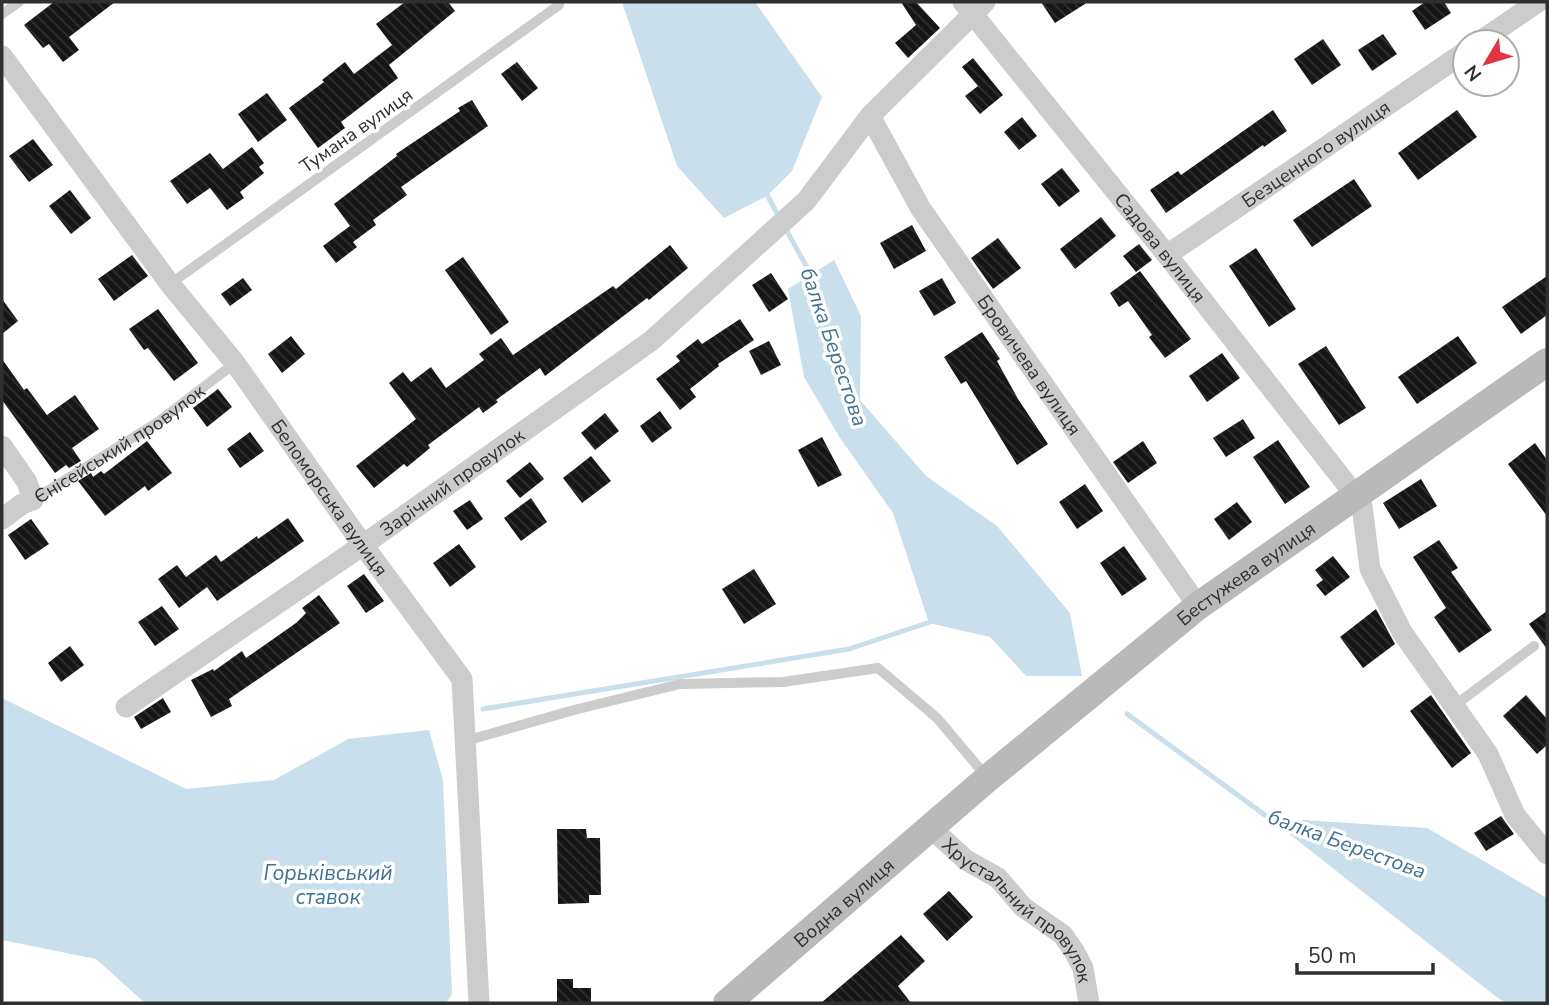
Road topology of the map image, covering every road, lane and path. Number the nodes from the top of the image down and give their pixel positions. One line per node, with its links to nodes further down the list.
1 (19, 2): 5 (lane)
2 (559, 2): 11 (lane, Тумана вулиця)
3 (1538, 2): 6 (street)
4 (973, 6): 9 (street, Зарічний провулок); 10 (street, Садова вулиця)
5 (2, 14)
6 (1500, 28)
7 (2, 56): 11 (street, Беломорська вулиця)
8 (1451, 62): 10 (street, Безценного вулиця)
9 (870, 116): 18 (street, Зарічний провулок); 19 (street, Бровичева вулиця)
10 (1167, 255): 15 (street, Садова вулиця)
11 (170, 284): 12 (street, Беломорська вулиця)
12 (234, 363): 16 (lane, Єнісейський провулок); 18 (street, Беломорська вулиця)
13 (1544, 370): 15 (street, Бестужева вулиця)
14 (2, 446): 16 (street)
15 (1355, 495): 19 (street, Бестужева вулиця); 21 (street)
16 (33, 500): 17 (street, Єнісейський провулок)
17 (2, 519)
18 (363, 545): 22 (street, Зарічний провулок); 23 (street, Беломорська вулиця)
19 (1198, 606): 24 (street, Бестужева вулиця)
20 (1534, 646): 21 (lane)
21 (1454, 706): 27 (street)
22 (126, 707)
23 (464, 741): 24 (lane); 28 (street, Беломорська вулиця)
24 (988, 778): 25 (street, Бестужева вулиця)
25 (960, 803): 26 (street, Водна вулиця)
26 (931, 828): 29 (street, Водна вулиця); 30 (street, Хрустальний провулок)
27 (1547, 854)
28 (479, 1003)
29 (727, 1003)
30 (1090, 1003)

